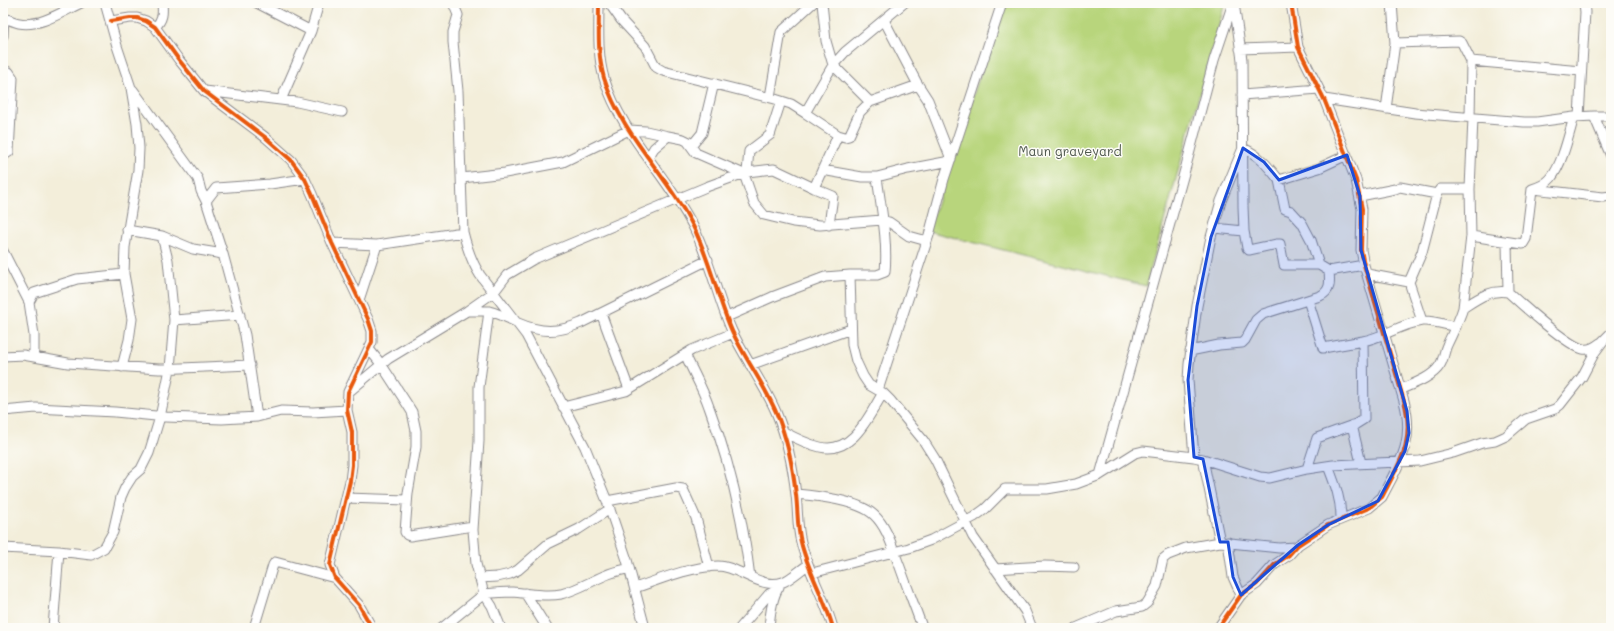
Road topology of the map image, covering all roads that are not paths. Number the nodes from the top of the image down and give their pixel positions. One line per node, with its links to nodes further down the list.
1 (81, 3): 22 (street)
2 (105, 3): 19 (street)
3 (162, 3): 20 (street)
4 (257, 3): 17 (street)
5 (318, 3): 21 (street)
6 (453, 3): 61 (street)
7 (599, 3): 48 (street)
8 (609, 3): 30 (street)
9 (813, 3): 36 (street)
10 (822, 3): 27 (street)
11 (904, 3): 18 (street)
12 (1002, 3): 57 (street)
13 (1234, 3): 25 (street); 144 (street)
14 (1291, 3): 24 (street)
15 (1392, 3): 23 (street)
16 (1584, 3): 29 (street)
17 (266, 5): 21 (street)
18 (884, 20): 27 (street); 31 (street)
19 (111, 21): 20 (street); 32 (street)
20 (155, 27): 34 (street)
21 (311, 31): 38 (street)
22 (3, 36)
23 (1395, 43): 26 (street); 41 (street)
24 (1298, 47): 25 (street); 33 (street)
25 (1240, 49): 35 (street)
26 (1470, 61): 29 (street); 47 (street)
27 (833, 65): 40 (street); 43 (street)
28 (3, 70): 54 (street)
29 (1581, 71): 46 (street)
30 (714, 83): 36 (street); 51 (street)
31 (918, 85): 40 (street); 57 (street)
32 (131, 88): 62 (street); 77 (street)
33 (1319, 89): 35 (street); 37 (street)
34 (204, 91): 38 (street); 63 (street)
35 (1242, 96): 52 (street)
36 (770, 98): 39 (street)
37 (1324, 99): 41 (street); 53 (street)
38 (281, 100): 42 (street)
39 (781, 101): 43 (street); 59 (street)
40 (870, 102): 49 (street)
41 (1386, 109): 47 (street)
42 (342, 112)
43 (805, 113): 49 (street)
44 (1594, 116): 45 (street); 46 (street); 55 (street)
45 (1611, 116)
46 (1577, 117): 47 (street); 68 (street)
47 (1472, 118): 67 (street)
48 (629, 130): 50 (street); 56 (street); 61 (street)
49 (838, 135): 58 (street)
50 (668, 136): 51 (street); 56 (street)
51 (688, 142): 59 (street)
52 (1243, 148): 64 (street); 76 (street); 78 (street)
53 (1347, 155): 64 (street); 70 (street)
54 (3, 156)
55 (1611, 156)
56 (648, 158): 72 (street)
57 (951, 160): 60 (street); 82 (street)
58 (822, 170): 60 (street); 66 (street)
59 (745, 173): 66 (street); 72 (street); 75 (street)
60 (877, 177): 74 (street)
61 (462, 178): 79 (street)
62 (198, 179): 65 (street); 73 (street)
63 (305, 179): 65 (street); 84 (street)
64 (1279, 180): 89 (street)
65 (216, 188): 73 (street)
66 (814, 188): 75 (street)
67 (1470, 189): 69 (street); 81 (street)
68 (1532, 189): 71 (street); 83 (street)
69 (1437, 194): 70 (street); 94 (street)
70 (1360, 196): 90 (street)
71 (1611, 196)
72 (679, 199): 88 (street); 95 (street)
73 (206, 201): 87 (street)
74 (882, 220): 75 (street); 82 (street); 93 (street)
75 (829, 225)
76 (1214, 228): 78 (street); 118 (street)
77 (127, 230): 80 (street); 92 (street)
78 (1244, 231): 89 (street)
79 (463, 232): 85 (street); 95 (street)
80 (162, 236): 87 (street); 106 (street)
81 (1471, 236): 83 (street); 100 (street)
82 (927, 241): 130 (street)
83 (1507, 242): 96 (street)
84 (332, 243): 85 (street); 97 (street)
85 (377, 245): 97 (street)
86 (3, 251): 99 (street)
87 (223, 254): 104 (street)
88 (708, 260): 103 (street); 105 (street)
89 (1319, 265): 91 (street)
90 (1365, 270): 91 (street); 94 (street); 113 (street)
91 (1328, 271): 98 (street)
92 (124, 274): 99 (street); 126 (street)
93 (850, 275): 105 (street); 110 (street)
94 (1409, 282): 107 (street)
95 (494, 292): 101 (street); 108 (street)
96 (1508, 292): 100 (street); 116 (street)
97 (359, 300): 117 (street)
98 (1308, 300): 114 (street); 118 (street)
99 (29, 302): 121 (street)
100 (1463, 308): 109 (street)
101 (468, 311): 102 (street); 122 (street)
102 (489, 311): 108 (street); 151 (street)
103 (601, 313): 108 (street); 128 (street)
104 (240, 315): 106 (street); 124 (street)
105 (726, 317): 111 (street)
106 (174, 320): 127 (street)
107 (1422, 321): 109 (street); 113 (street)
108 (518, 323): 132 (street)
109 (1456, 327): 129 (street)
110 (851, 329): 125 (street); 130 (street)
111 (733, 332): 119 (street); 125 (street)
112 (1611, 333): 115 (street)
113 (1384, 336): 114 (street); 129 (street)
114 (1363, 341): 137 (street)
115 (1603, 341): 116 (street); 123 (street)
116 (1579, 347): 123 (street)
117 (369, 349): 122 (street); 131 (street)
118 (1190, 351): 139 (street)
119 (685, 354): 128 (street); 162 (street)
120 (3, 356): 121 (street)
121 (34, 357): 126 (street)
122 (381, 364): 131 (street); 147 (street)
123 (1589, 364): 140 (street)
124 (250, 365): 127 (street); 136 (street)
125 (750, 365): 138 (street)
126 (122, 367): 127 (street)
127 (170, 369): 135 (street)
128 (629, 389): 132 (street)
129 (1401, 389): 140 (street)
130 (880, 391): 138 (street); 150 (street)
131 (348, 392): 133 (street)
132 (563, 407): 148 (street)
133 (347, 410): 136 (street); 146 (street)
134 (3, 411): 135 (street)
135 (160, 416): 136 (street); 155 (street)
136 (257, 417)
137 (1352, 425): 141 (street); 143 (street)
138 (784, 432): 145 (street)
139 (1198, 458): 143 (street); 144 (street); 152 (street)
140 (1399, 462): 141 (street); 149 (street)
141 (1360, 463): 142 (street)
142 (1328, 466): 143 (street); 149 (street)
143 (1307, 469)
144 (1100, 475): 150 (street)
145 (796, 494): 156 (street); 161 (street)
146 (346, 498): 147 (street); 163 (street)
147 (407, 500): 151 (street)
148 (608, 505): 157 (street); 160 (street); 164 (street)
149 (1341, 518): 153 (street)
150 (964, 521): 156 (street); 159 (street)
151 (473, 526): 164 (street)
152 (1224, 542): 153 (street); 170 (street); 183 (street)
153 (1296, 547): 170 (street)
154 (3, 548): 155 (street)
155 (59, 551): 172 (street)
156 (894, 552): 161 (street); 171 (street)
157 (709, 567): 162 (street); 166 (street)
158 (1074, 567): 159 (street)
159 (995, 568): 182 (street)
160 (629, 569): 166 (street); 168 (street)
161 (810, 569): 165 (street); 181 (street)
162 (750, 577): 165 (street)
163 (335, 578): 173 (street); 174 (street)
164 (479, 578): 169 (street)
165 (782, 582): 167 (street)
166 (635, 588): 178 (street)
167 (777, 590): 179 (street); 180 (street)
168 (525, 593): 169 (street); 177 (street)
169 (484, 594): 175 (street); 176 (street)
170 (1241, 595): 184 (street)
171 (922, 627)
172 (53, 628)
173 (254, 628)
174 (372, 628)
175 (442, 628)
176 (501, 628)
177 (547, 628)
178 (645, 628)
179 (740, 628)
180 (769, 628)
181 (833, 628)
182 (1032, 628)
183 (1076, 628)
184 (1218, 628)

